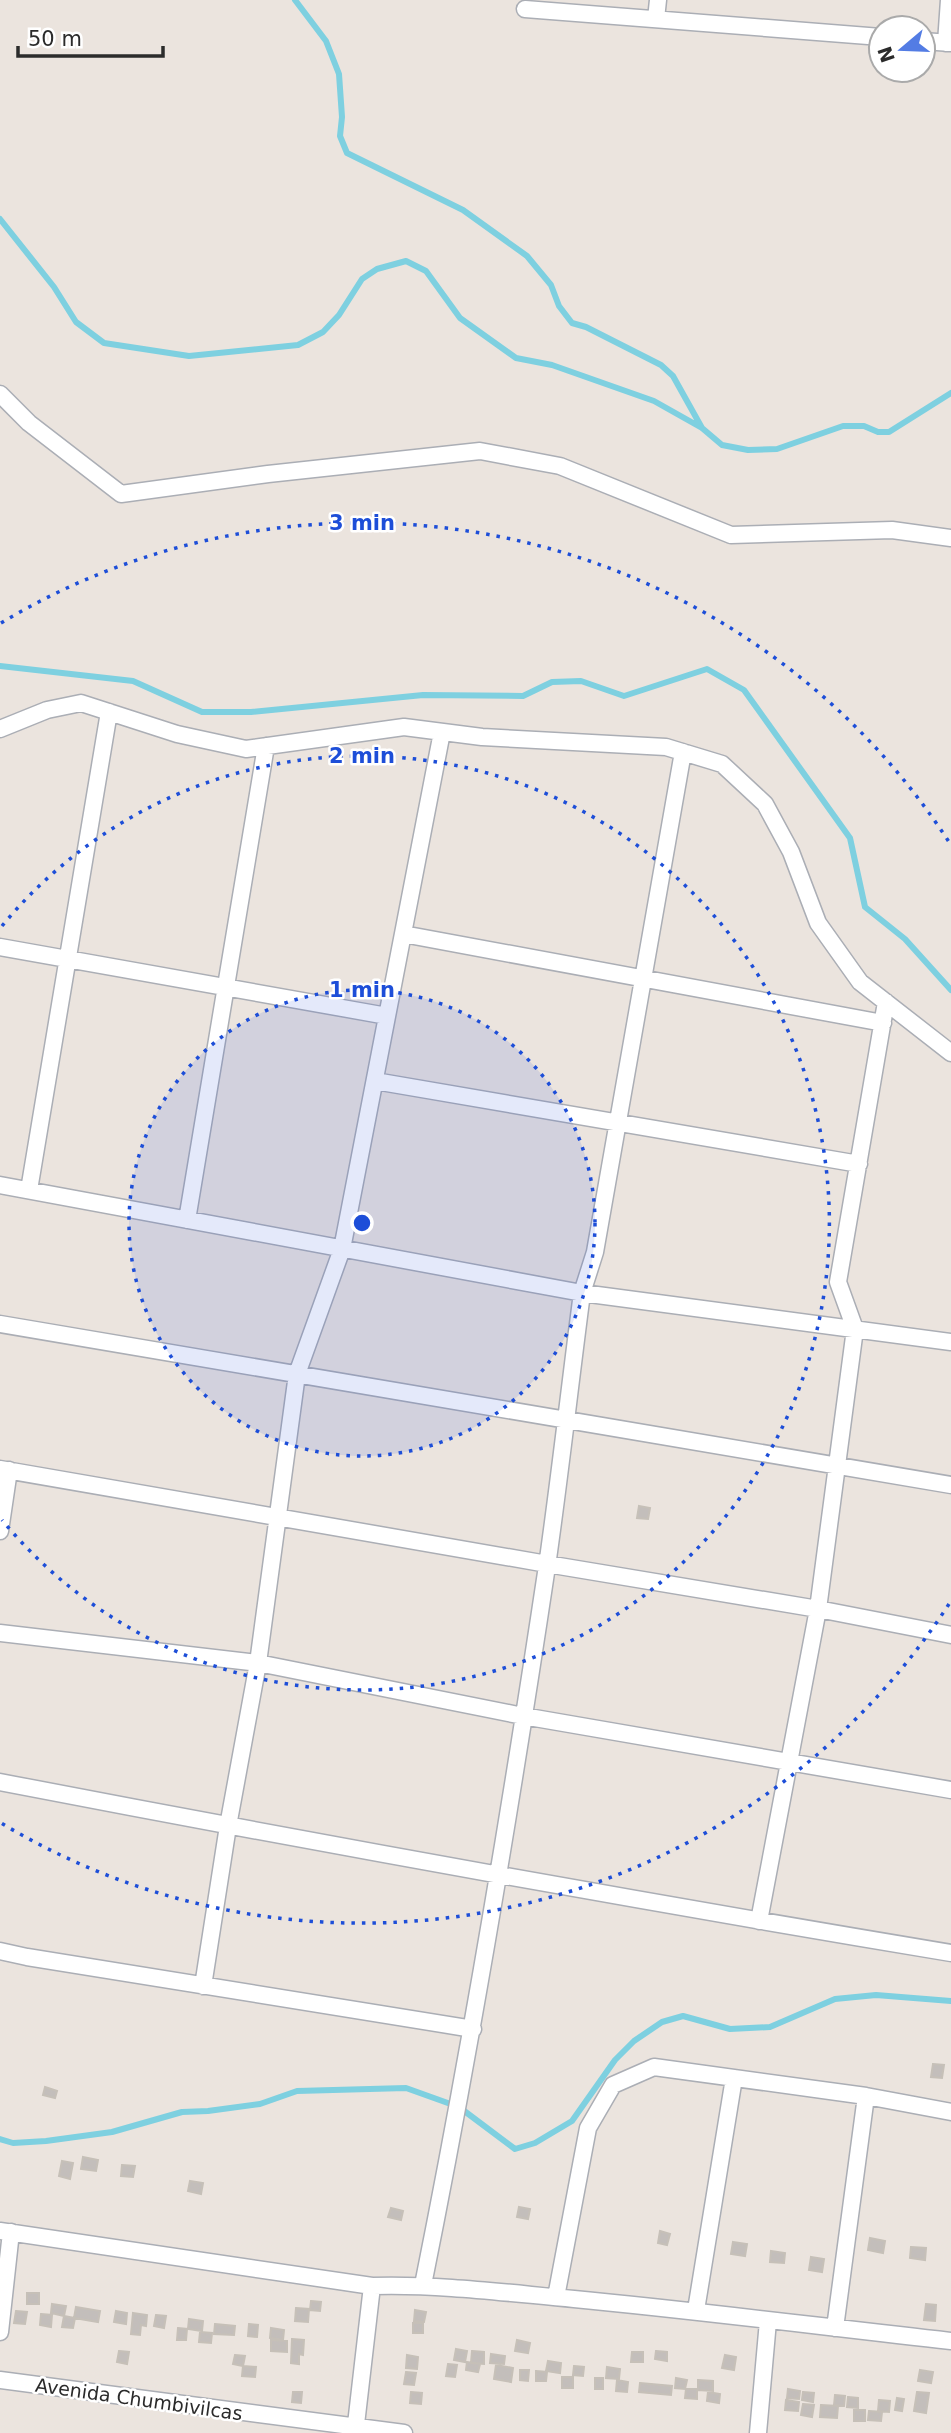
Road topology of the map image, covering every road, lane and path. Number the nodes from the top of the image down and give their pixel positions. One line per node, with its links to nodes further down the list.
1 (658, 0): 4 (street)
2 (949, 0): 6 (street)
3 (525, 9): 4 (street)
4 (656, 19): 5 (street)
5 (867, 36)
6 (949, 43)
7 (0, 394): 8 (street)
8 (951, 538)
9 (109, 712): 10 (street); 12 (street); 16 (street)
10 (0, 729)
11 (442, 732): 12 (street); 13 (street); 14 (street)
12 (265, 746): 18 (street)
13 (683, 752): 17 (street); 19 (street)
14 (403, 934): 17 (street); 20 (street)
15 (0, 947): 16 (street)
16 (68, 959): 18 (street); 27 (street)
17 (644, 979): 21 (street); 24 (street)
18 (226, 987): 20 (street); 28 (street)
19 (886, 1002): 21 (street); 22 (street)
20 (387, 1016): 23 (street)
21 (883, 1023): 25 (street)
22 (951, 1053)
23 (375, 1081): 24 (street); 29 (street)
24 (618, 1123): 25 (street); 30 (street)
25 (859, 1164): 32 (street)
26 (0, 1185): 27 (street)
27 (29, 1190): 28 (street)
28 (187, 1220): 29 (street)
29 (342, 1249): 30 (street); 34 (street)
30 (582, 1293): 32 (street); 35 (street)
31 (0, 1324): 34 (street)
32 (855, 1329): 33 (street); 36 (street)
33 (951, 1342)
34 (297, 1374): 35 (street); 39 (street)
35 (566, 1419): 36 (street); 41 (street)
36 (837, 1466): 38 (street); 42 (street)
37 (4, 1469): 39 (street); 40 (street)
38 (951, 1485)
39 (277, 1518): 41 (street); 45 (street)
40 (0, 1531)
41 (547, 1564): 42 (street); 46 (street)
42 (818, 1609): 44 (street); 47 (street)
43 (0, 1633): 45 (street)
44 (951, 1635)
45 (258, 1663): 46 (street); 50 (street)
46 (523, 1716): 47 (street); 51 (street)
47 (789, 1761): 49 (street); 52 (street)
48 (0, 1782): 50 (street)
49 (951, 1790)
50 (228, 1826): 51 (street); 55 (street)
51 (498, 1873): 52 (street); 56 (street)
52 (759, 1921): 54 (street)
53 (0, 1951): 55 (street)
54 (951, 1953)
55 (203, 1986): 56 (street)
56 (473, 2029): 61 (street)
57 (734, 2078): 58 (street); 63 (street); 64 (street)
58 (866, 2096): 59 (street); 66 (street)
59 (951, 2112)
60 (6, 2231): 62 (street); 67 (street)
61 (423, 2285): 62 (street); 63 (street)
62 (372, 2286): 70 (street)
63 (556, 2297): 64 (street)
64 (696, 2311): 65 (street)
65 (768, 2321): 66 (street); 72 (street)
66 (835, 2328): 68 (street)
67 (0, 2332)
68 (951, 2341)
69 (0, 2380): 70 (street, Avenida Chumbivilcas)
70 (355, 2430): 71 (street, Avenida Chumbivilcas)
71 (404, 2433)
72 (758, 2433)

